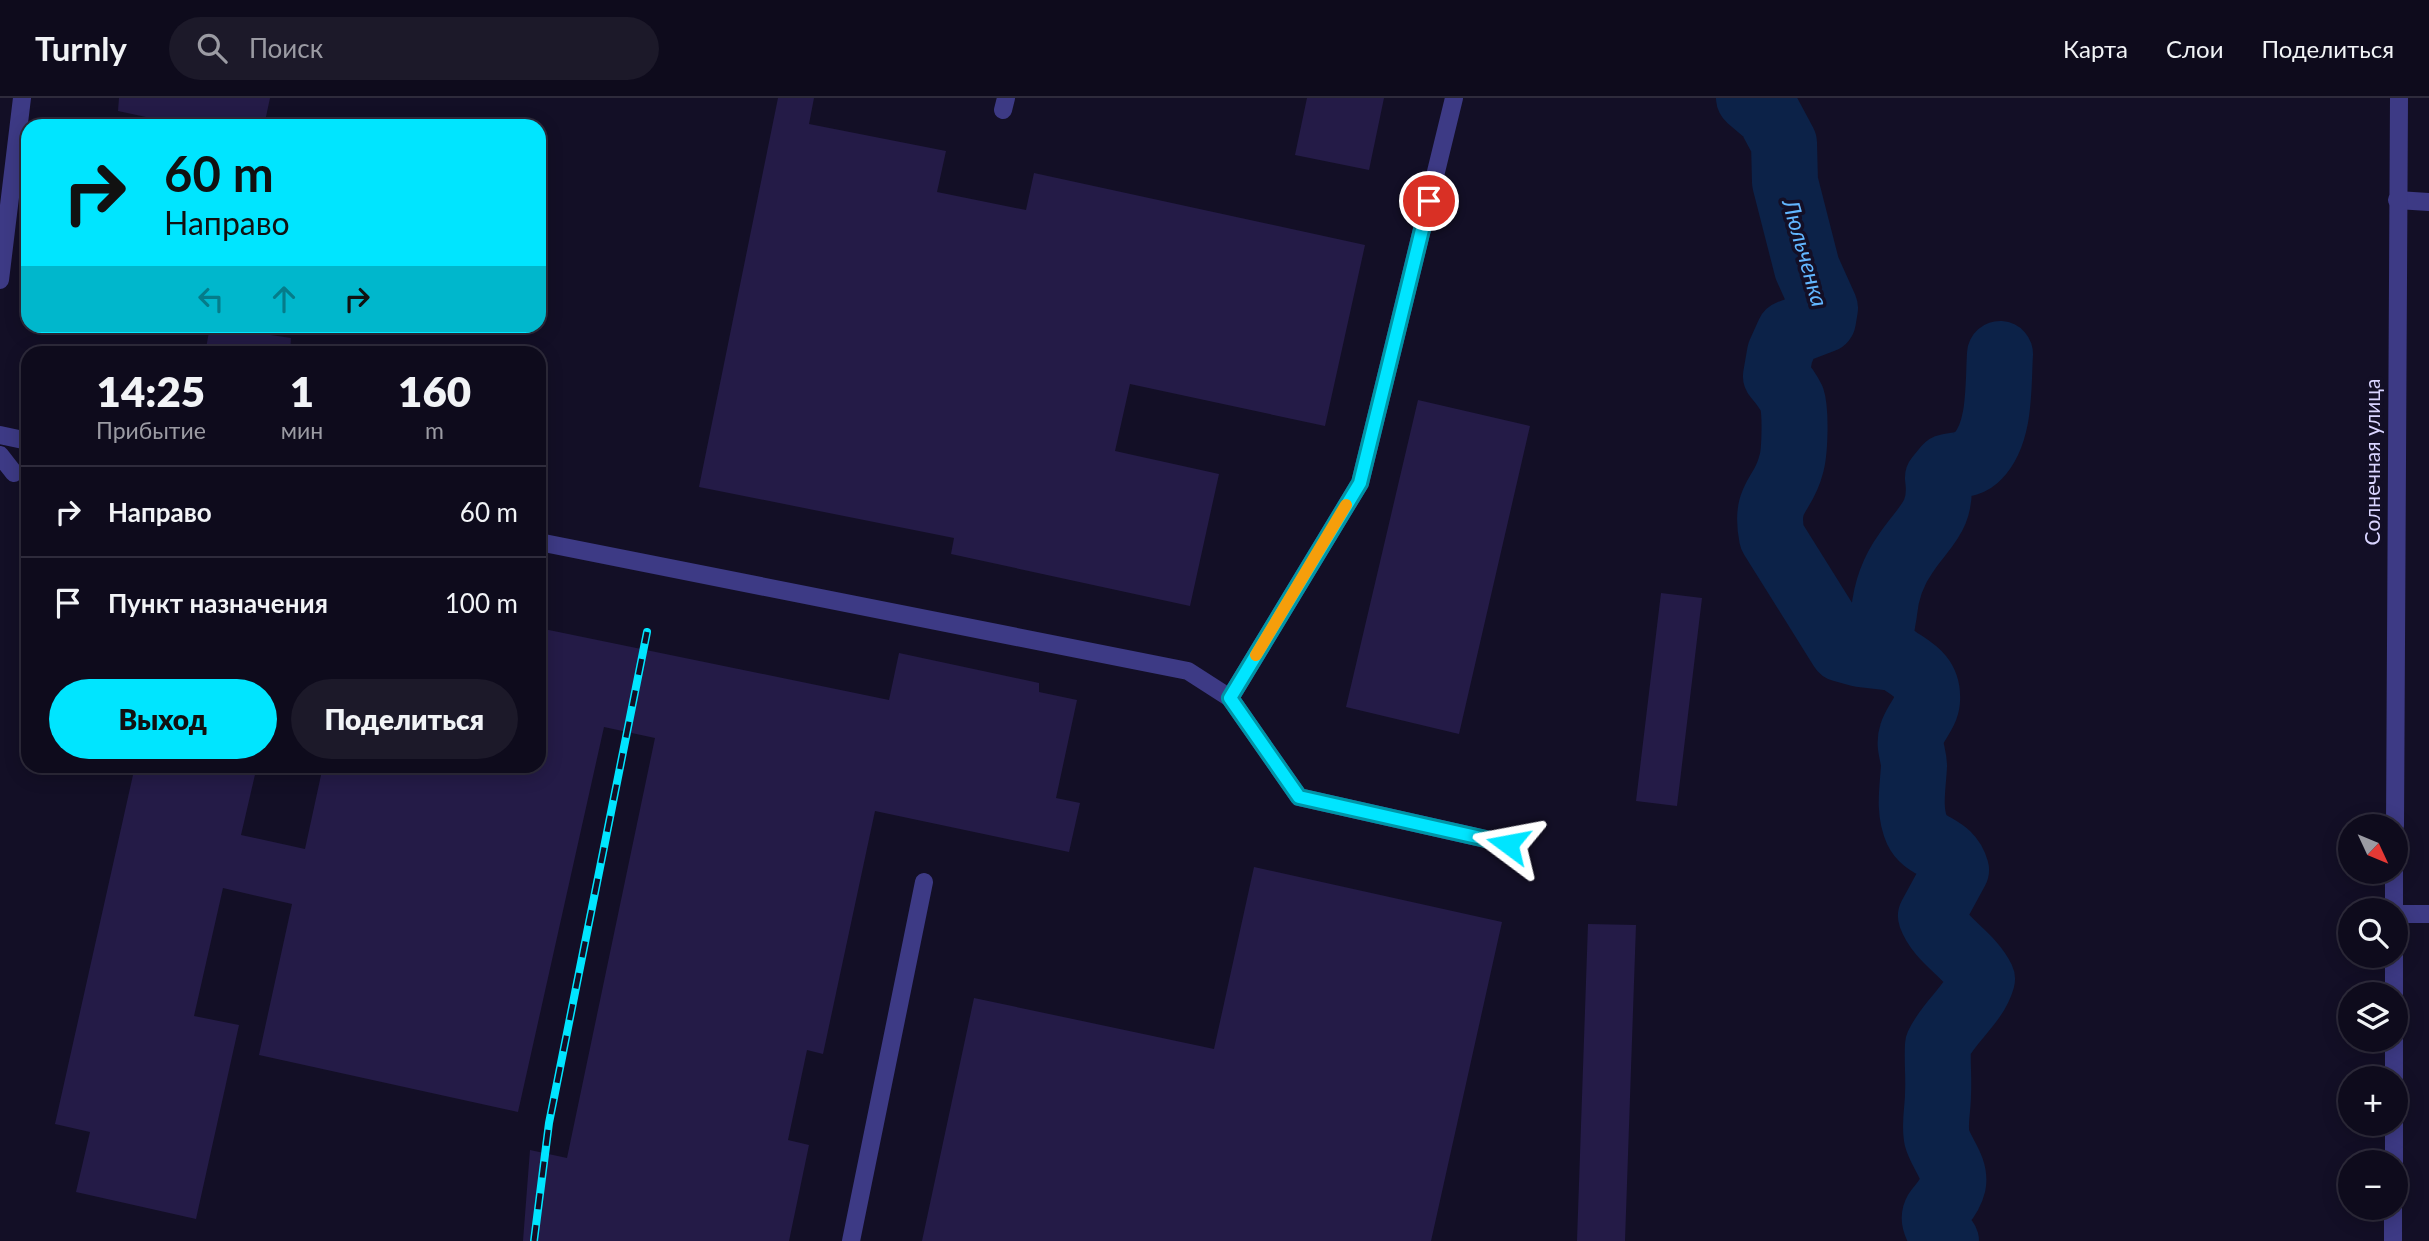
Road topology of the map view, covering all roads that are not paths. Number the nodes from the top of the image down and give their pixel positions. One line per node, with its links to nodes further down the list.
1 (22, 98): 6 (street)
2 (1454, 98): 12 (street)
3 (2399, 98): 4 (street, Солнечная улица)
4 (2397, 200): 5 (street); 13 (street, Солнечная улица)
5 (2429, 202)
6 (0, 280)
7 (0, 435): 8 (street)
8 (21, 440)
9 (0, 455): 10 (street)
10 (15, 473)
11 (546, 543): 12 (street)
12 (1230, 698): 14 (street)
13 (2395, 814)
14 (1508, 844)
15 (924, 882): 19 (street)
16 (2408, 913): 17 (street)
17 (2429, 914)
18 (2393, 1220): 20 (street)
19 (851, 1241)
20 (2393, 1241)

